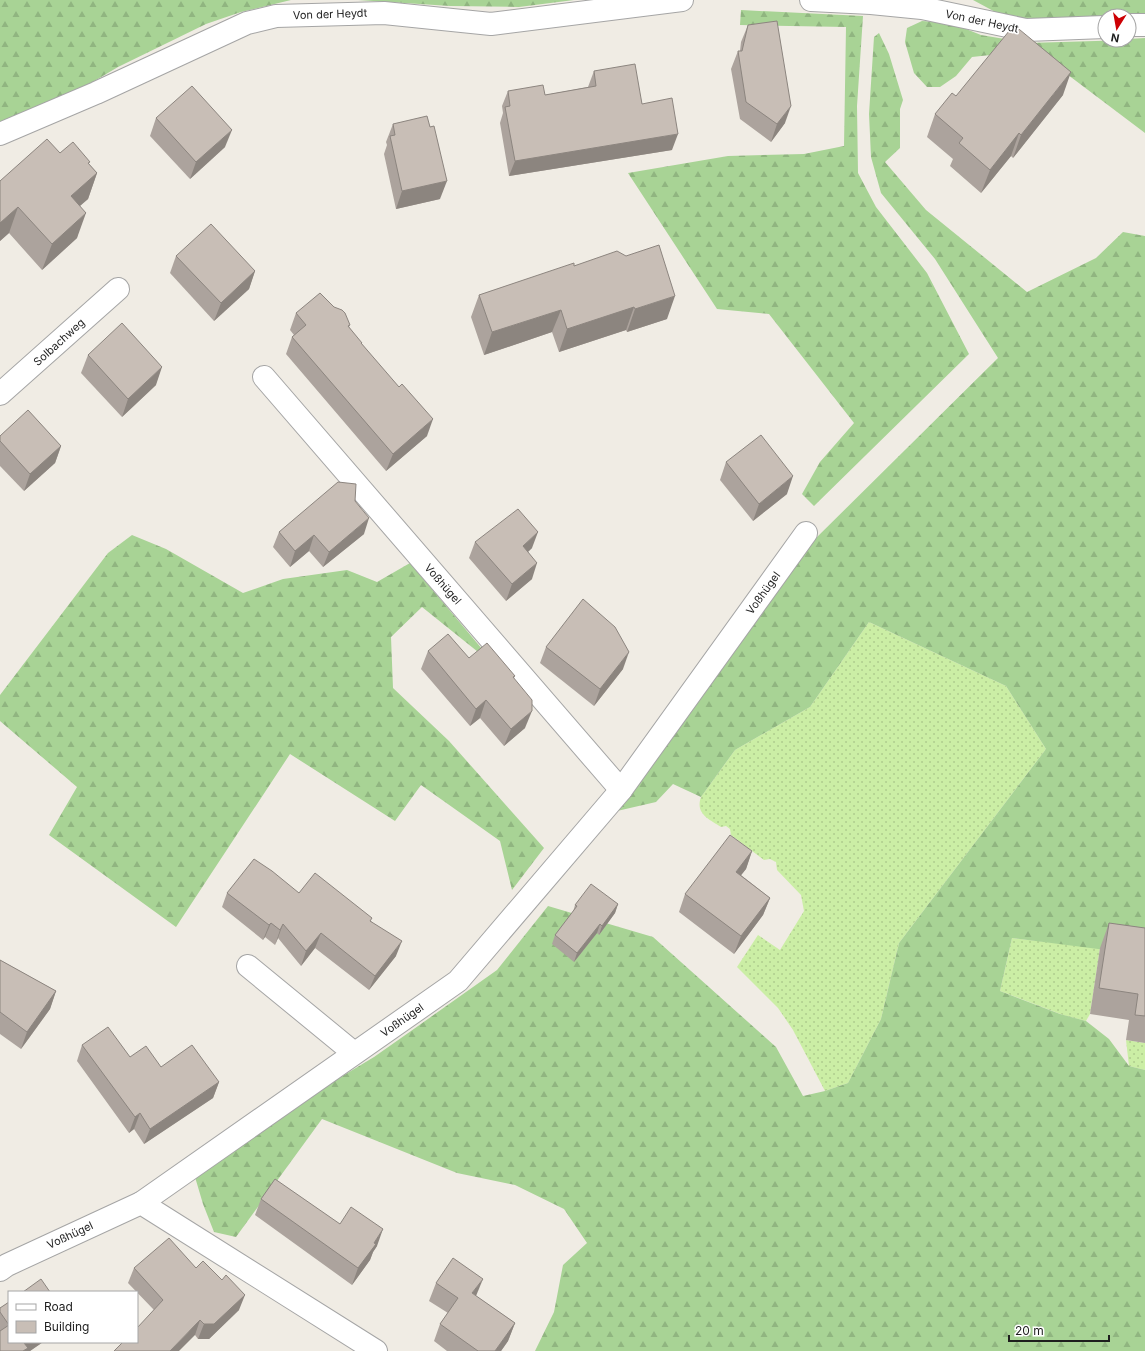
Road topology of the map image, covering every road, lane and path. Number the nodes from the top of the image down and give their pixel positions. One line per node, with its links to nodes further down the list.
1 (682, 0): 5 (street, Von der Heydt)
2 (811, 0): 3 (street, Von der Heydt)
3 (923, 4): 4 (street, Von der Heydt)
4 (1097, 27)
5 (0, 134)
6 (118, 289): 8 (street, Solbachweg)
7 (264, 377): 10 (street, Voßhügel)
8 (0, 394)
9 (806, 533): 10 (street, Voßhügel)
10 (621, 790): 12 (street, Voßhügel)
11 (248, 966): 12 (street)
12 (354, 1053): 13 (street, Voßhügel)
13 (141, 1203): 14 (street, Voßhügel); 15 (street)
14 (2, 1264)
15 (376, 1351)

